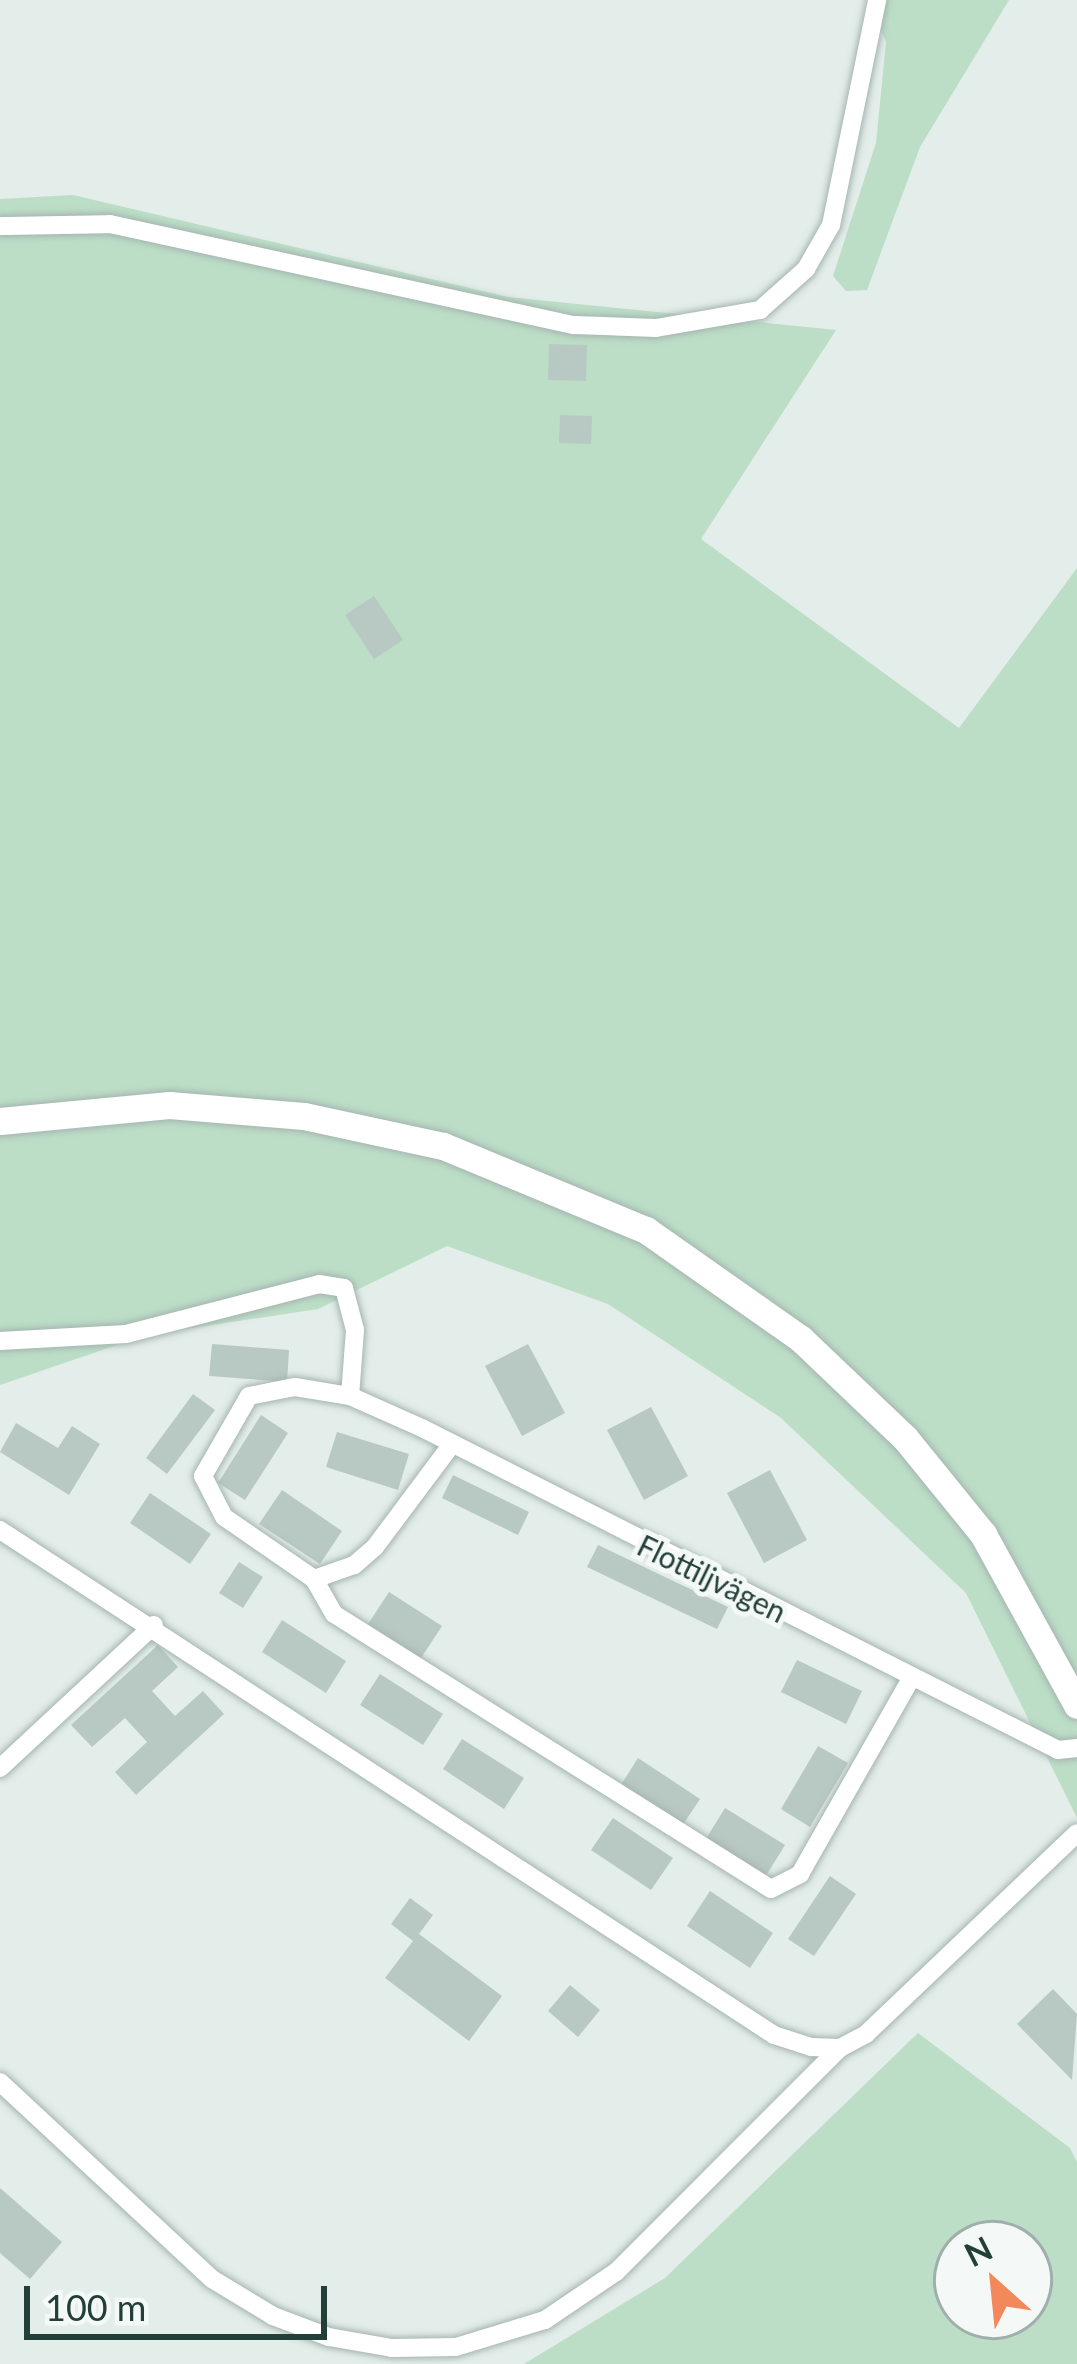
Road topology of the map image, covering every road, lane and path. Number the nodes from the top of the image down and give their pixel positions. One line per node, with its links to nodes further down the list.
1 (877, 0): 2 (street)
2 (0, 226)
3 (0, 1121): 11 (street)
4 (0, 1341): 5 (street)
5 (350, 1396): 6 (street, Flottiljvägen); 8 (street)
6 (452, 1444): 8 (street); 10 (street, Flottiljvägen)
7 (0, 1530): 9 (street)
8 (314, 1579): 10 (street)
9 (154, 1625): 13 (street); 15 (street)
10 (912, 1677): 12 (street, Flottiljvägen)
11 (1077, 1705)
12 (1077, 1748)
13 (0, 1768)
14 (1077, 1833): 15 (street)
15 (840, 2048): 16 (street)
16 (0, 2082)

